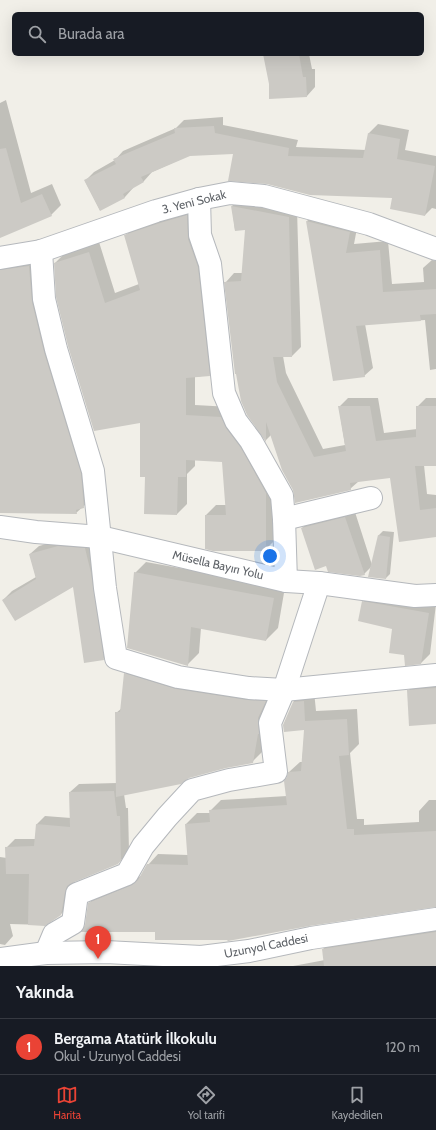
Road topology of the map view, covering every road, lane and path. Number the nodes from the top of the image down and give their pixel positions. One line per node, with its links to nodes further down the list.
1 (199, 198): 2 (street, 3. Yeni Sokak); 3 (street, 3. Yeni Sokak); 6 (street)
2 (436, 249)
3 (41, 252): 4 (street, 3. Yeni Sokak); 8 (street)
4 (0, 258)
5 (371, 498): 6 (street)
6 (284, 519): 9 (street)
7 (0, 528): 8 (street, Müsella Bayırı Yolu)
8 (100, 537): 9 (street, Müsella Bayırı Yolu); 13 (street)
9 (286, 581): 10 (street, Müsella Bayırı Yolu)
10 (319, 583): 11 (street, Müsella Bayırı Yolu); 13 (street)
11 (436, 595)
12 (436, 675): 13 (street)
13 (284, 690): 15 (street)
14 (436, 919): 15 (street, Uzunyol Caddesi)
15 (46, 953): 16 (street, Uzunyol Caddesi)
16 (0, 959)

